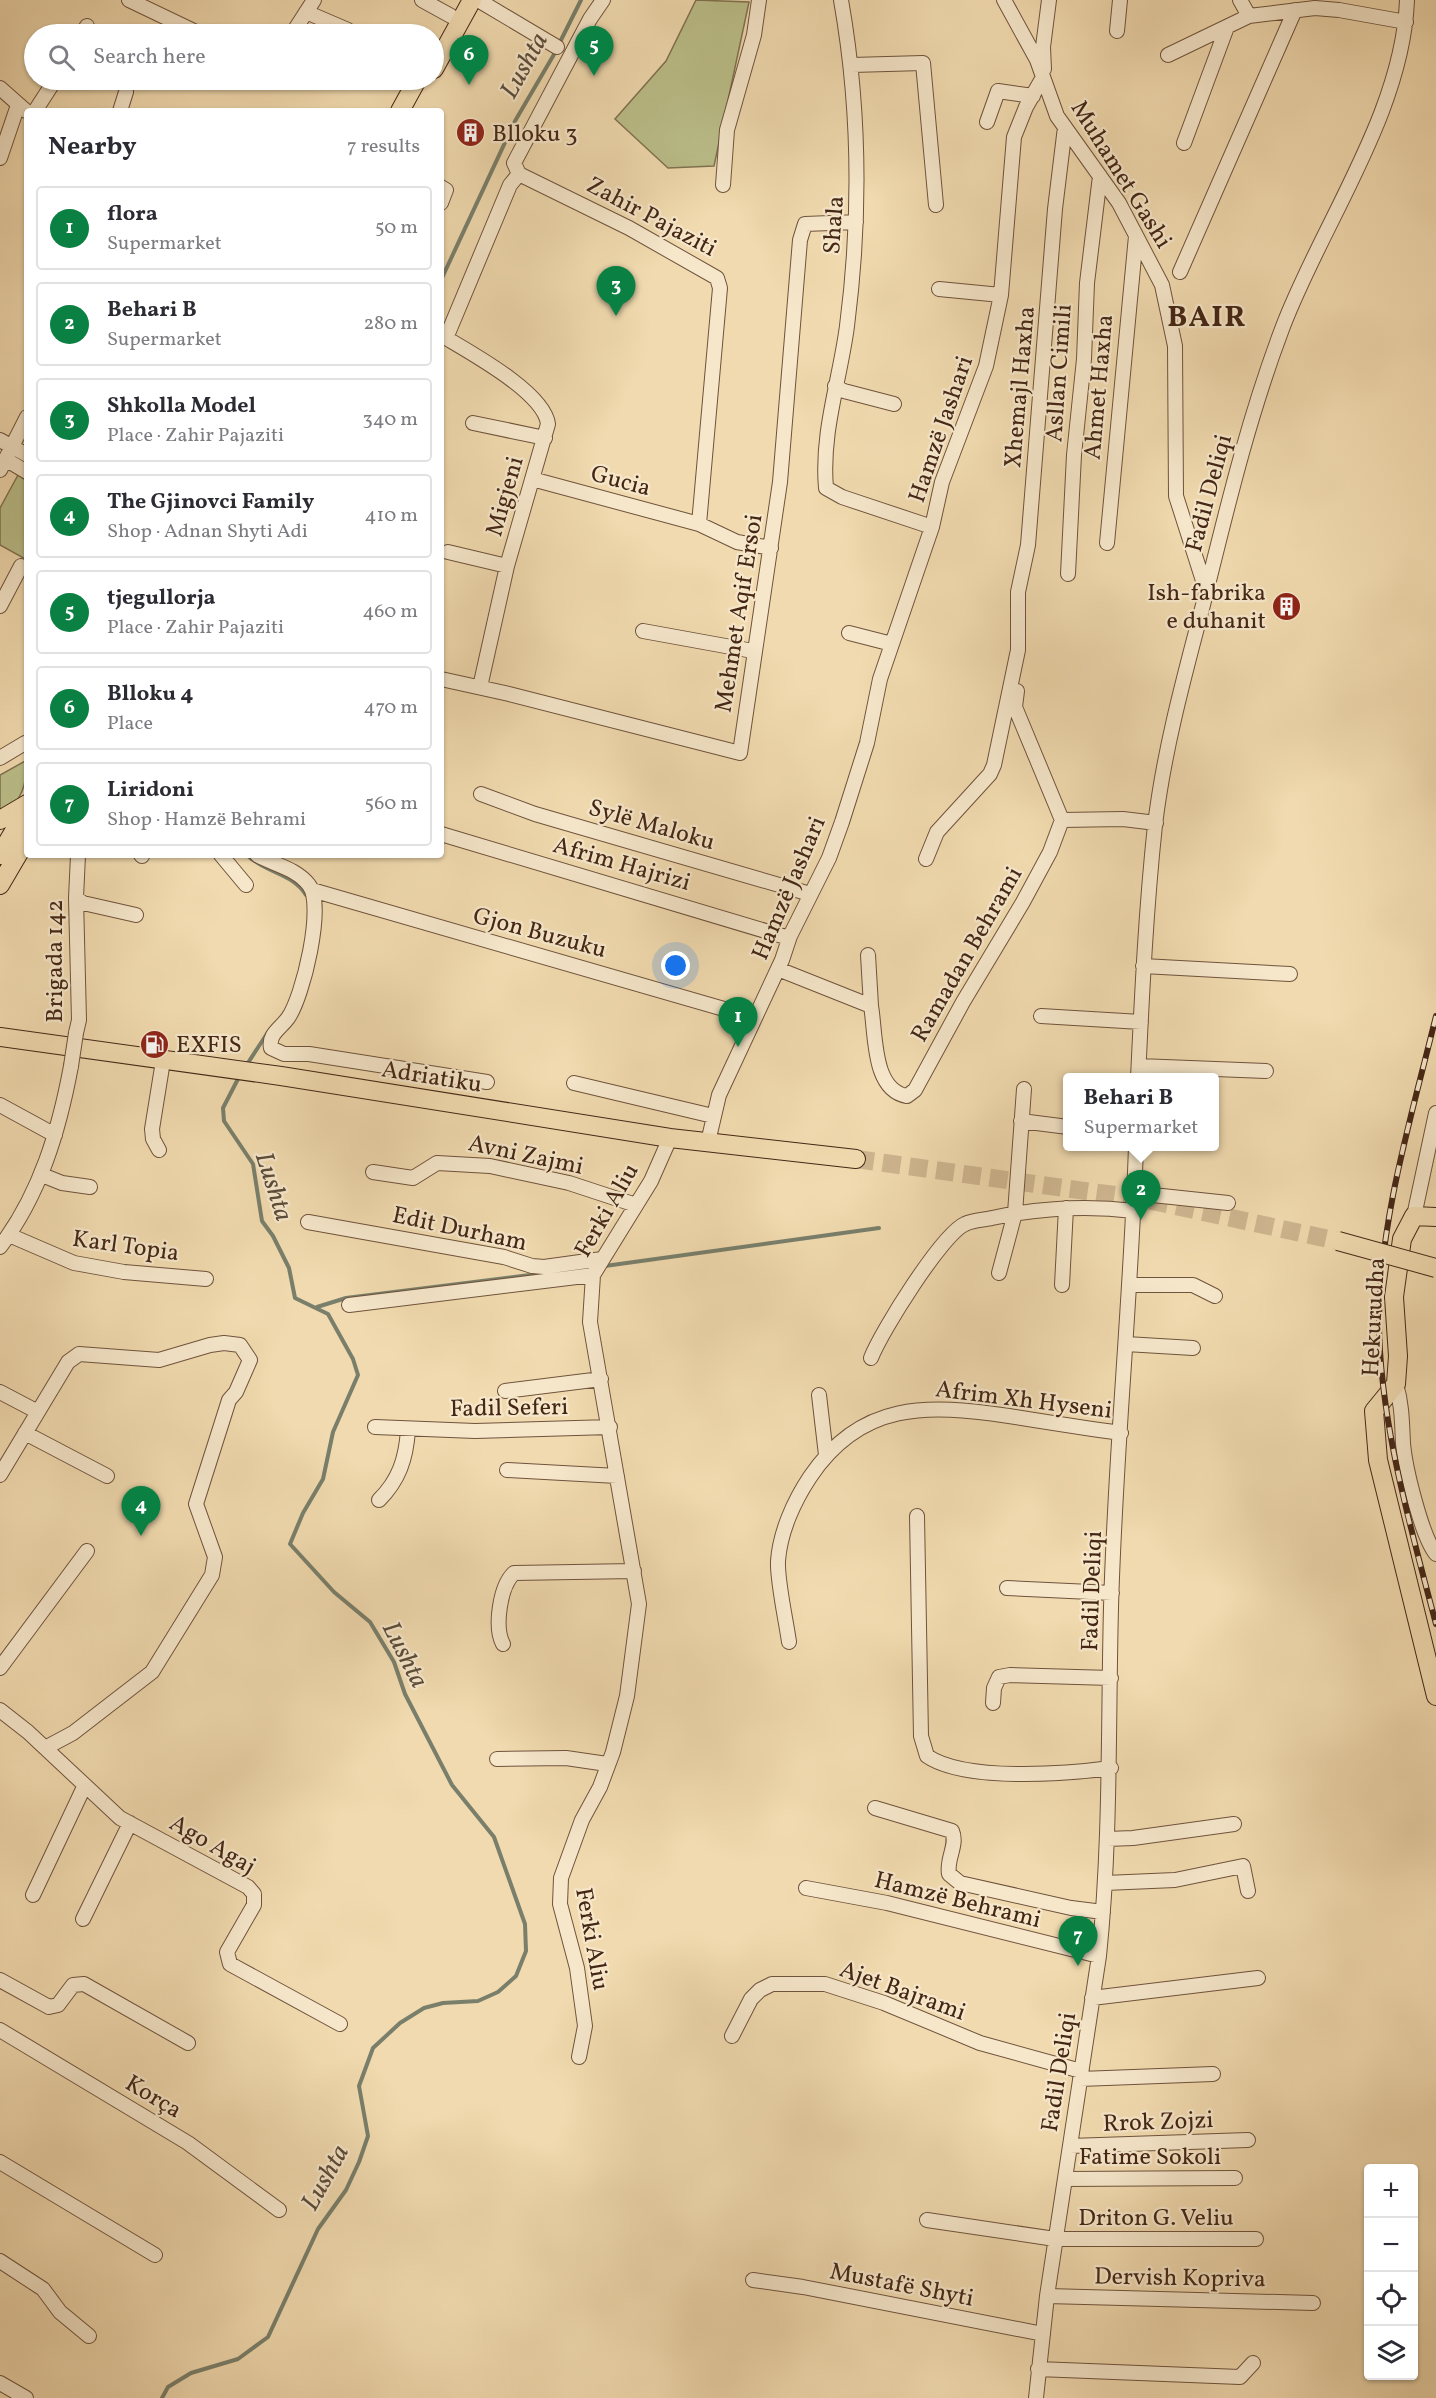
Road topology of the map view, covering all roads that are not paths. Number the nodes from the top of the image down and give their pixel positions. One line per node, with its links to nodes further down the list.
1 (422, 0): 14 (street)
2 (472, 0): 25 (main road)
3 (478, 0): 24 (street)
4 (603, 0): 44 (street)
5 (759, 0): 46 (street)
6 (841, 0): 27 (street, Shala)
7 (1004, 0): 28 (street, Muhamet Gashi)
8 (1049, 0): 28 (street)
9 (1120, 0): 23 (street)
10 (1240, 0): 16 (street)
11 (1407, 0): 17 (street, Fadil Deliqi)
12 (137, 2): 18 (street)
13 (310, 6): 19 (street); 20 (street)
14 (455, 8): 22 (main road)
15 (1295, 10): 16 (street); 17 (street); 50 (street)
16 (1249, 16): 21 (street)
17 (1406, 22): 73 (street, Fadil Deliqi)
18 (180, 24)
19 (298, 24)
20 (338, 24)
21 (1227, 27): 26 (street); 42 (street)
22 (444, 29)
23 (1117, 30)
24 (557, 47)
25 (444, 51)
26 (1168, 56)
27 (852, 65): 47 (street); 48 (street, Shala)
28 (1044, 82): 34 (street, Hamzë Jashari); 41 (street, Muhamet Gashi)
29 (0, 88): 35 (street)
30 (49, 90): 36 (street)
31 (412, 90): 38 (main road)
32 (423, 90): 39 (main road)
33 (126, 92): 37 (street)
34 (1033, 96): 40 (street); 52 (street, Hamzë Jashari)
35 (23, 108): 43 (street)
36 (37, 108)
37 (121, 108)
38 (402, 108)
39 (413, 108)
40 (987, 122)
41 (1065, 127): 45 (street, Muhamet Gashi); 78 (street, Xhemajl Haxha)
42 (1184, 143)
43 (0, 158)
44 (519, 174): 53 (street); 65 (street, Zahir Pajaziti)
45 (1100, 176): 49 (street, Muhamet Gashi); 72 (street, Asllan Cimili)
46 (723, 185)
47 (936, 205)
48 (856, 222): 55 (street, Shala); 68 (street, Mehmet Aqif Ersoi)
49 (1136, 236): 67 (street, Ahmet Haxha); 73 (street, Muhamet Gashi)
50 (1180, 272)
51 (939, 289): 52 (street)
52 (1001, 295): 66 (street, Hamzë Jashari)
53 (444, 335)
54 (444, 337): 59 (street, Migjeni)
55 (836, 387): 56 (street); 66 (street, Shala)
56 (894, 404)
57 (24, 421): 60 (street)
58 (473, 423): 59 (street, Migjeni)
59 (545, 438): 64 (street, Migjeni)
60 (6, 443): 61 (street); 62 (street)
61 (24, 453)
62 (3, 464): 63 (street)
63 (24, 471)
64 (532, 479): 65 (street, Gucia); 70 (street, Migjeni)
65 (699, 524): 68 (street, Gucia)
66 (932, 527): 77 (street, Hamzë Jashari)
67 (1107, 543)
68 (771, 548): 79 (street, Mehmet Aqif Ersoi)
69 (448, 552): 70 (street, Migjeni)
70 (507, 566): 81 (street, Migjeni)
71 (24, 567): 74 (street)
72 (1068, 574)
73 (1206, 590): 89 (street, Fadil Deliqi)
74 (0, 606)
75 (643, 631): 79 (street)
76 (849, 633): 77 (street)
77 (892, 644): 100 (street, Hamzë Jashari)
78 (1018, 650): 88 (street, Xhemajl Haxha); 96 (street, Xhemajl Haxha)
79 (753, 651): 81 (street, Mehmet Aqif Ersoi)
80 (444, 680): 81 (street, Mehmet Aqif Ersoi)
81 (480, 687)
82 (24, 744): 83 (street)
83 (0, 758)
84 (481, 794): 100 (street, Sylë Maloku)
85 (24, 808): 87 (main road)
86 (24, 811): 92 (main road)
87 (0, 820)
88 (1062, 820): 89 (street); 108 (street, Ramadan Behrami)
89 (1156, 823): 105 (street, Fadil Deliqi)
90 (444, 835): 103 (street, Afrim Hajrizi)
91 (24, 844): 97 (main road)
92 (3, 845)
93 (78, 858): 101 (street, Brigada 142)
94 (224, 858): 98 (street)
95 (263, 858): 99 (street)
96 (926, 859)
97 (0, 885)
98 (246, 885)
99 (312, 890): 110 (street, Gjon Buzuku); 116 (street)
100 (810, 894): 103 (street, Hamzë Jashari)
101 (76, 898): 102 (street); 124 (street, Brigada 142, bridge)
102 (136, 915)
103 (789, 938): 106 (street, Hamzë Jashari)
104 (868, 955): 108 (street, Ramadan Behrami)
105 (1143, 966): 107 (street); 111 (street, Fadil Deliqi)
106 (778, 969): 108 (street); 110 (street, Hamzë Jashari)
107 (1290, 974)
108 (871, 1006)
109 (1041, 1016): 111 (street)
110 (755, 1018): 121 (street, Hamzë Jashari)
111 (1140, 1022): 115 (street, Fadil Deliqi)
112 (0, 1037): 113 (main road, Adriatiku)
113 (163, 1061): 125 (main road, Adriatiku); 127 (street)
114 (1266, 1071): 115 (street)
115 (1138, 1072)
116 (487, 1082)
117 (574, 1083): 121 (street)
118 (1024, 1089): 122 (street)
119 (0, 1105): 124 (street)
120 (1436, 1113): 139 (street, Hekurudha)
121 (713, 1116): 126 (street, Hamzë Jashari)
122 (1022, 1121): 123 (street); 138 (street)
123 (1063, 1126)
124 (55, 1135): 131 (street, Brigada 142)
125 (670, 1138): 126 (main road, Adriatiku); 135 (street, Ferki Aliu)
126 (708, 1142): 129 (main road, Adriatiku)
127 (159, 1150)
128 (1136, 1151): 133 (street, Fadil Deliqi)
129 (856, 1159)
130 (373, 1172): 135 (street, Avni Zajmi)
131 (42, 1175): 132 (street); 142 (street, Brigada 142)
132 (90, 1187)
133 (1134, 1193): 134 (street); 137 (street, Fadil Deliqi)
134 (1228, 1203)
135 (636, 1205): 145 (street, Ferki Aliu)
136 (1066, 1208): 137 (street); 138 (street); 149 (street)
137 (1134, 1211): 150 (street, Fadil Deliqi)
138 (1015, 1213): 147 (street); 155 (street)
139 (1414, 1216): 140 (main road); 157 (main road, Hekurudha)
140 (1436, 1217)
141 (308, 1221): 145 (street, Edit Durham)
142 (9, 1235): 144 (street, Brigada 142); 148 (street, Karl Topia)
143 (1338, 1241): 146 (main road, bridge)
144 (0, 1247)
145 (598, 1267): 152 (street); 156 (street, Ferki Aliu)
146 (1436, 1268)
147 (999, 1273)
148 (206, 1279)
149 (1062, 1285)
150 (1129, 1285): 151 (street); 153 (street, Fadil Deliqi)
151 (1215, 1296)
152 (349, 1305)
153 (1126, 1344): 154 (street); 166 (street, Fadil Deliqi)
154 (1193, 1348)
155 (871, 1358)
156 (601, 1379): 158 (street); 163 (street, Ferki Aliu)
157 (1396, 1384): 175 (street); 183 (main road, Hekurudha)
158 (505, 1391)
159 (0, 1392): 161 (street)
160 (819, 1395): 167 (street)
161 (38, 1412): 165 (street); 186 (street)
162 (375, 1427): 164 (street, Fadil Seferi)
163 (610, 1427): 164 (street, Fadil Seferi); 171 (street, Ferki Aliu)
164 (408, 1430): 172 (street)
165 (25, 1433): 169 (street); 170 (street)
166 (1121, 1433): 167 (street, Afrim Xh Hyseni); 178 (street, Fadil Deliqi)
167 (826, 1455): 179 (street, Afrim Xh Hyseni)
168 (507, 1470): 171 (street)
169 (0, 1475)
170 (107, 1476)
171 (617, 1476): 176 (street, Ferki Aliu)
172 (379, 1500)
173 (917, 1516): 189 (street)
174 (87, 1551): 181 (street)
175 (1436, 1554)
176 (634, 1570): 180 (street); 188 (street, Ferki Aliu)
177 (1007, 1588): 178 (street)
178 (1112, 1593): 182 (street, Fadil Deliqi)
179 (789, 1642)
180 (503, 1644)
181 (0, 1668)
182 (1111, 1677): 184 (street); 189 (street, Fadil Deliqi)
183 (1436, 1696)
184 (993, 1703)
185 (0, 1710): 186 (street, Ago Agaj)
186 (45, 1748): 190 (street, Ago Agaj)
187 (497, 1759): 188 (street)
188 (607, 1764): 209 (street, Ferki Aliu)
189 (1111, 1768): 194 (street, Fadil Deliqi)
190 (84, 1786): 192 (street, Ago Agaj); 198 (street)
191 (875, 1808): 199 (street)
192 (130, 1823): 200 (street); 205 (street, Ago Agaj)
193 (1234, 1824): 194 (street)
194 (1107, 1839): 195 (street, Fadil Deliqi)
195 (1105, 1883): 197 (street); 199 (street, Fadil Deliqi)
196 (806, 1888): 201 (street, Hamzë Behrami)
197 (1248, 1891)
198 (33, 1895)
199 (1103, 1912): 201 (street, Fadil Deliqi)
200 (83, 1919)
201 (1099, 1956): 204 (street, Fadil Deliqi)
202 (1258, 1978): 204 (street)
203 (0, 1980): 208 (street)
204 (1092, 1998): 211 (street, Fadil Deliqi)
205 (340, 2024)
206 (0, 2030): 217 (street, Korça)
207 (732, 2036): 211 (street, Ajet Bajrami)
208 (188, 2043)
209 (579, 2057)
210 (1213, 2074): 211 (street, Ajet Bajrami)
211 (1080, 2075): 213 (street, Fadil Deliqi)
212 (1248, 2140): 213 (street, Rrok Zojzi)
213 (1070, 2146): 216 (street, Fadil Deliqi)
214 (0, 2162): 221 (street)
215 (1235, 2178): 216 (street, Fatime Sokoli)
216 (1065, 2179): 219 (street, Fadil Deliqi)
217 (279, 2210)
218 (927, 2220): 219 (street)
219 (1055, 2239): 220 (street, Driton G. Veliu); 224 (street, Fadil Deliqi)
220 (1256, 2239)
221 (155, 2255)
222 (0, 2261): 227 (street)
223 (753, 2280): 226 (street, Mustafë Shyti)
224 (1047, 2296): 225 (street, Dervish Kopriva); 226 (street, Fadil Deliqi)
225 (1313, 2303)
226 (1043, 2334): 229 (street, Fadil Deliqi)
227 (88, 2336)
228 (1253, 2363): 229 (street)
229 (1038, 2369): 232 (street, Fadil Deliqi)
230 (0, 2383): 231 (street)
231 (26, 2398)
232 (1035, 2398)

